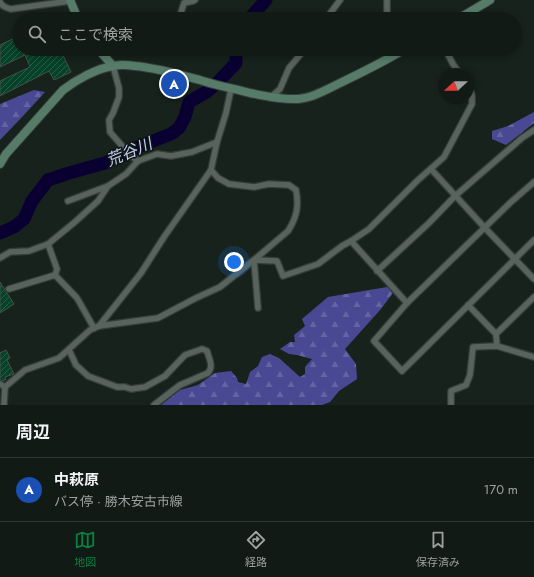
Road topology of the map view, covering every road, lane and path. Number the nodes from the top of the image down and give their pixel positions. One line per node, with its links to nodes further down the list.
1 (195, 0): 8 (street)
2 (340, 0): 9 (street)
3 (387, 0): 10 (street)
4 (490, 0): 11 (main road)
5 (70, 1): 6 (street); 7 (main road)
6 (0, 2)
7 (75, 12)
8 (181, 12)
9 (331, 12)
10 (387, 12)
11 (470, 12)
12 (105, 56): 17 (main road)
13 (299, 56): 20 (street)
14 (393, 56): 16 (main road)
15 (449, 56): 18 (street)
16 (388, 59): 20 (main road)
17 (114, 66): 19 (main road); 24 (street); 25 (main road)
18 (456, 68)
19 (228, 88): 20 (main road); 23 (street)
20 (271, 98)
21 (472, 104): 26 (street)
22 (534, 130): 30 (street)
23 (217, 142): 24 (street); 27 (street)
24 (138, 161): 29 (street)
25 (0, 164)
26 (431, 169): 30 (street); 34 (street)
27 (212, 170): 38 (street); 47 (street)
28 (534, 182): 32 (street)
29 (108, 186): 31 (street); 35 (street)
30 (455, 196): 32 (street); 39 (street)
31 (68, 201)
32 (485, 228): 37 (street); 44 (street)
33 (534, 240): 37 (street)
34 (351, 242): 38 (street); 39 (street)
35 (48, 244): 36 (street); 40 (street)
36 (0, 258)
37 (515, 259): 41 (street); 45 (street)
38 (254, 260): 46 (street); 47 (street)
39 (377, 271): 44 (street)
40 (55, 275): 42 (street); 47 (street)
41 (534, 278)
42 (9, 289)
43 (534, 297): 48 (street)
44 (407, 303): 45 (street)
45 (468, 305): 48 (street)
46 (258, 308)
47 (97, 327): 50 (street)
48 (496, 334): 49 (street)
49 (497, 346): 51 (street); 55 (street)
50 (69, 350): 52 (street); 54 (street)
51 (534, 357)
52 (3, 385): 53 (street)
53 (4, 405)
54 (154, 405)
55 (451, 405)

